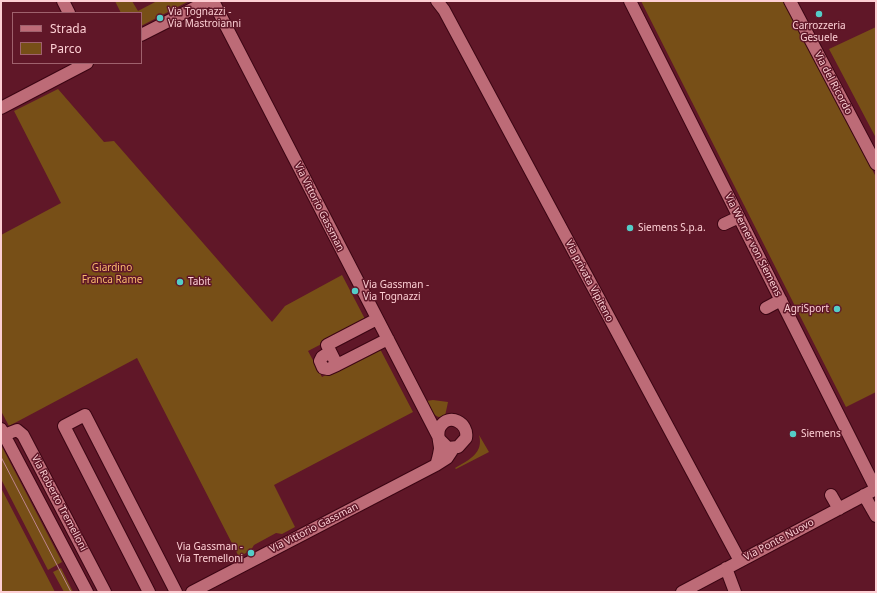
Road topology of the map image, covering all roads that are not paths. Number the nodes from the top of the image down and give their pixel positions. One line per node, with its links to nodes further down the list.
1 (63, 1): 7 (street)
2 (208, 1): 8 (street)
3 (213, 1): 16 (street, Via Vittorio Gassman)
4 (437, 1): 31 (street, Via privata Vipiteno)
5 (630, 1): 12 (street, Via Werner von Siemens)
6 (790, 1): 11 (street, Via del Ricordo)
7 (68, 12)
8 (142, 34)
9 (85, 64): 10 (street)
10 (1, 108)
11 (876, 164)
12 (739, 217): 13 (street); 14 (street, Via Werner von Siemens)
13 (724, 224)
14 (781, 300): 15 (street); 26 (street, Via Werner von Siemens)
15 (766, 308)
16 (377, 319): 17 (street, Via Vittorio Gassman); 19 (street)
17 (388, 339): 19 (street); 20 (street, Via Vittorio Gassman)
18 (325, 355): 19 (street)
19 (338, 365)
20 (426, 413): 21 (street, Via Vittorio Gassman); 23 (street, Via Vittorio Gassman)
21 (444, 423): 23 (street); 24 (street, Via Vittorio Gassman)
22 (3, 432): 33 (street, Via Roberto Tremelloni); 34 (street, Via Roberto Tremelloni)
23 (439, 438): 24 (street, Via Vittorio Gassman); 25 (street)
24 (453, 448): 25 (street, Via Vittorio Gassman)
25 (436, 465): 37 (street, Via Vittorio Gassman)
26 (876, 489): 28 (street, Via Ponte Nuovo)
27 (831, 495): 29 (street)
28 (864, 495): 29 (street, Via Ponte Nuovo); 30 (street)
29 (838, 509): 31 (street, Via Ponte Nuovo)
30 (876, 516)
31 (740, 561): 32 (street, Via Ponte Nuovo)
32 (726, 568): 38 (street, Via Ponte Nuovo); 39 (street)
33 (87, 592)
34 (105, 592)
35 (149, 592): 36 (street)
36 (176, 592)
37 (192, 592)
38 (682, 592)
39 (735, 592)

